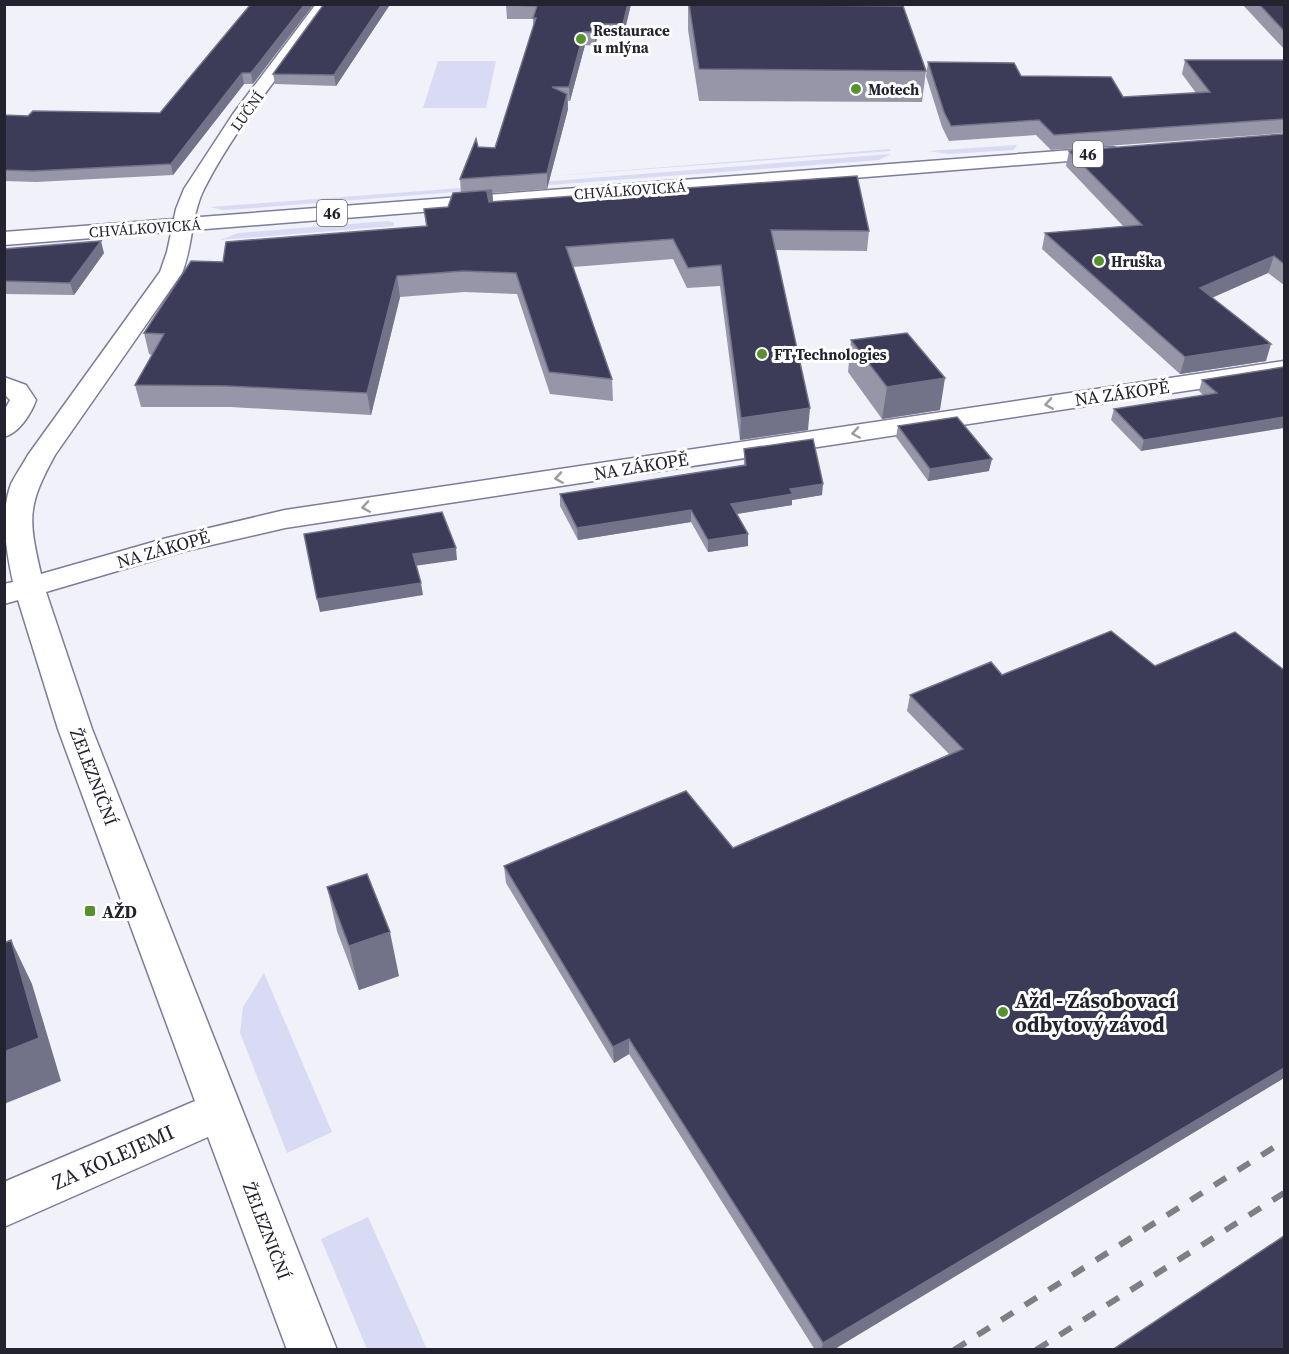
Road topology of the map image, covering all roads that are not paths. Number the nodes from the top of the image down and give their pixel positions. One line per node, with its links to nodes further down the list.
1 (324, 4): 3 (street, LUČNÍ)
2 (1127, 152): 3 (street, CHVÁLKOVICKÁ / 46)
3 (183, 225): 4 (street, CHVÁLKOVICKÁ / 46); 8 (street, ŽELEZNIČNÍ)
4 (4, 238)
5 (1284, 369): 8 (street, NA ZÁKOPĚ, one-way to 8)
6 (4, 385): 7 (street)
7 (4, 429)
8 (17, 591): 9 (street, ŽELEZNIČNÍ)
9 (221, 1110): 10 (street, ZA KOLEJEMI); 11 (street, ŽELEZNIČNÍ)
10 (4, 1205)
11 (312, 1350)

